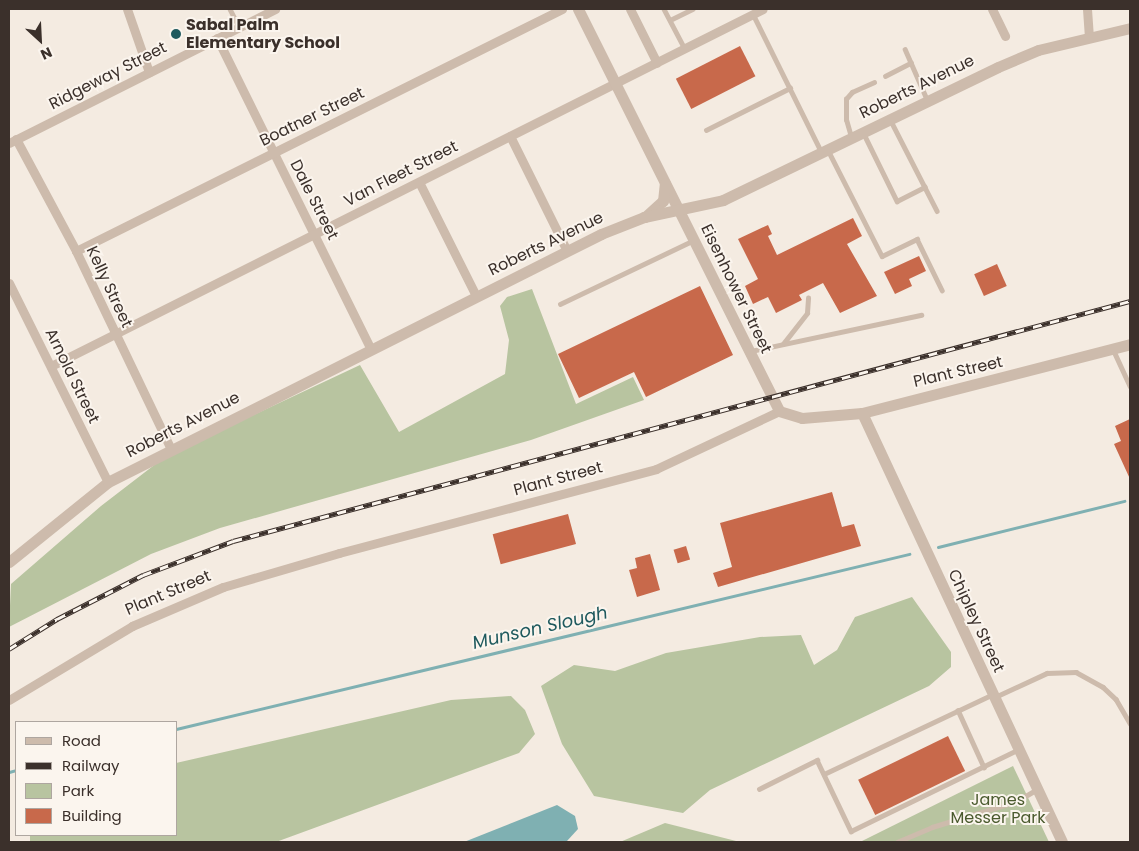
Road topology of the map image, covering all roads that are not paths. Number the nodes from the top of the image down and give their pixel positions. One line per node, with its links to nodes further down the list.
1 (127, 9): 23 (street)
2 (230, 9): 14 (lane)
3 (275, 9): 14 (street, Ridgeway Street)
4 (562, 9): 36 (street, Boatner Street)
5 (578, 9): 26 (street, Eisenhower Street)
6 (630, 9): 21 (street)
7 (664, 9): 13 (lane)
8 (693, 9): 13 (lane)
9 (764, 9): 12 (street, Van Fleet Street)
10 (992, 9): 16 (street)
11 (1088, 9): 17 (street)
12 (753, 14): 19 (street, Van Fleet Street); 27 (lane)
13 (670, 20): 19 (lane)
14 (239, 27): 18 (street, Ridgeway Street)
15 (1130, 28): 17 (street, Roberts Avenue)
16 (1005, 36)
17 (1090, 37): 28 (street, Roberts Avenue)
18 (217, 38): 23 (street, Ridgeway Street); 36 (street, Dale Street)
19 (685, 49): 21 (street, Van Fleet Street)
20 (905, 49): 22 (lane)
21 (657, 63): 26 (street, Van Fleet Street)
22 (911, 63): 24 (lane); 28 (lane)
23 (149, 72): 34 (street, Ridgeway Street)
24 (885, 76)
25 (874, 82): 33 (lane)
26 (615, 83): 32 (street, Van Fleet Street); 38 (street, Eisenhower Street)
27 (790, 88): 30 (lane); 35 (lane)
28 (927, 98): 29 (street, Roberts Avenue)
29 (890, 118): 31 (street, Roberts Avenue); 39 (lane)
30 (706, 130)
31 (862, 131): 33 (street, Roberts Avenue); 39 (lane)
32 (510, 136): 37 (street, Van Fleet Street); 46 (street)
33 (851, 137): 35 (street, Roberts Avenue)
34 (13, 141): 45 (street, Kelly Street)
35 (825, 150): 40 (street, Roberts Avenue); 48 (lane)
36 (273, 153): 43 (street, Dale Street); 45 (street, Boatner Street)
37 (420, 182): 43 (street, Van Fleet Street); 49 (street)
38 (665, 182): 40 (street, Eisenhower Street); 42 (street)
39 (925, 187): 41 (lane)
40 (679, 211): 42 (street, Roberts Avenue); 44 (street, Eisenhower Street)
41 (937, 211)
42 (644, 217): 46 (street, Roberts Avenue)
43 (314, 235): 53 (street, Van Fleet Street); 56 (street, Dale Street)
44 (694, 240): 51 (lane); 58 (street, Eisenhower Street)
45 (76, 251): 53 (street, Kelly Street)
46 (568, 251): 49 (street, Roberts Avenue)
47 (9, 283): 59 (street, Arnold Street)
48 (942, 290)
49 (476, 296): 56 (street, Roberts Avenue)
50 (808, 298): 54 (lane)
51 (560, 304)
52 (921, 315): 54 (lane)
53 (114, 334): 59 (street, Van Fleet Street); 63 (street, Kelly Street)
54 (783, 344): 58 (lane)
55 (1130, 344): 57 (street, Plant Street)
56 (372, 349): 63 (street, Roberts Avenue)
57 (1113, 349): 60 (lane); 62 (street, Plant Street)
58 (749, 352): 61 (street, Eisenhower Street)
59 (52, 366): 64 (street, Arnold Street)
60 (1130, 386)
61 (779, 411): 62 (street, Plant Street); 67 (street, Plant Street)
62 (862, 413): 66 (street, Chipley Street)
63 (171, 449): 64 (street, Roberts Avenue)
64 (108, 482): 65 (street, Roberts Avenue)
65 (9, 562)
66 (993, 696): 68 (lane); 69 (lane); 70 (street, Chipley Street)
67 (9, 700)
68 (958, 710): 71 (lane); 72 (lane)
69 (1130, 723)
70 (1018, 750): 71 (lane); 74 (street, Chipley Street)
71 (984, 766): 72 (lane)
72 (824, 774): 73 (lane)
73 (760, 789)
74 (1037, 790): 75 (lane); 76 (street, Chipley Street)
75 (897, 842)
76 (1062, 842)

